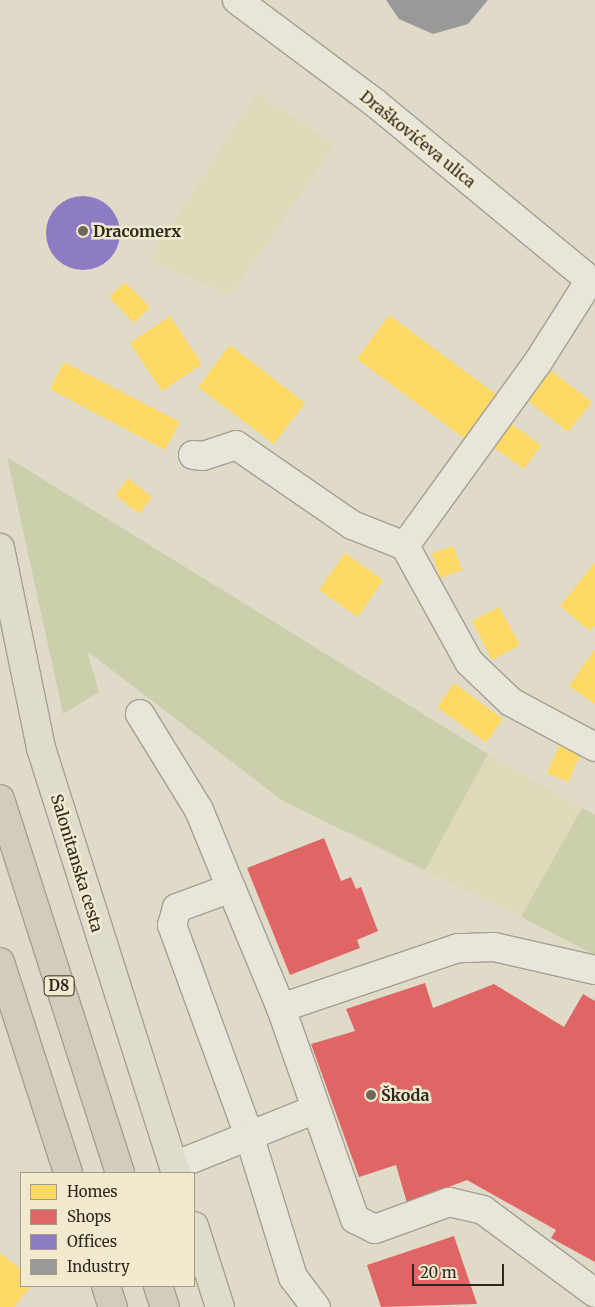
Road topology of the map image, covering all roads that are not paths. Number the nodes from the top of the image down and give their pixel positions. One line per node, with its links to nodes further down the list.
1 (237, 0): 2 (street, Draškovićeva ulica)
2 (592, 282): 4 (street)
3 (193, 455): 4 (street)
4 (405, 546): 7 (street)
5 (0, 548): 15 (main road, Salonitanska cesta)
6 (140, 714): 9 (street)
7 (595, 747)
8 (0, 799): 17 (highway, D8)
9 (231, 888): 12 (street); 14 (street)
10 (0, 962): 16 (highway)
11 (595, 970): 12 (street)
12 (281, 1008): 13 (street)
13 (316, 1110): 14 (street); 21 (street)
14 (249, 1134): 15 (street); 25 (street)
15 (175, 1170)
16 (68, 1172)
17 (120, 1172)
18 (195, 1229): 24 (main road)
19 (106, 1287): 22 (highway)
20 (158, 1287): 23 (highway)
21 (595, 1293)
22 (113, 1307)
23 (165, 1307)
24 (220, 1307)
25 (316, 1307)

